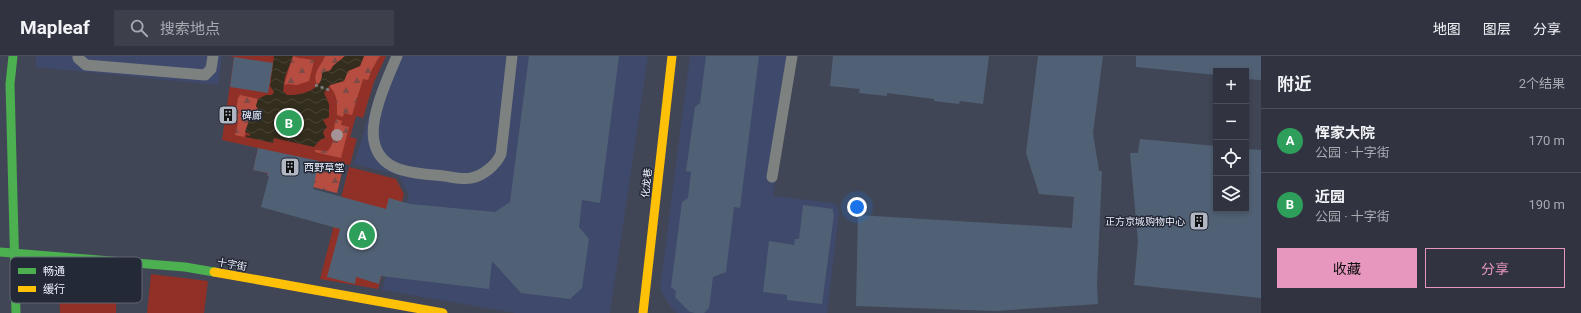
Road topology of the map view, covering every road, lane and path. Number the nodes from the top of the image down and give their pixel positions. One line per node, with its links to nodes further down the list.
1 (13, 56): 12 (street)
2 (78, 56): 3 (lane)
3 (213, 56)
4 (397, 56): 5 (lane)
5 (512, 56)
6 (672, 56): 19 (street, 化龙巷)
7 (792, 56): 10 (lane)
8 (315, 85): 9 (path)
9 (329, 90)
10 (772, 177)
11 (0, 252): 12 (street, 十字街)
12 (14, 252): 13 (street); 14 (street, 十字街)
13 (14, 257)
14 (71, 257)
15 (142, 263): 18 (street, 十字街)
16 (16, 303): 17 (street)
17 (16, 313)
18 (443, 313)
19 (643, 313)

